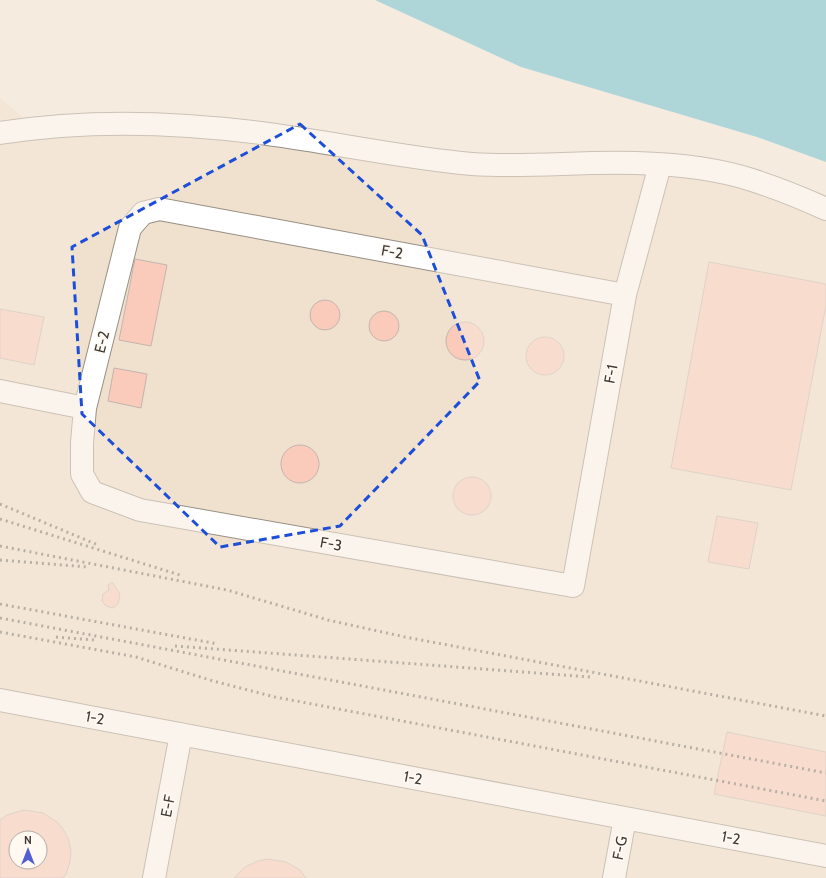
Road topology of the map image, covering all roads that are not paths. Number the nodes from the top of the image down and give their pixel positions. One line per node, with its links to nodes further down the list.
1 (0, 133): 2 (lane)
2 (660, 165): 4 (lane); 5 (lane, F-1)
3 (159, 209): 5 (lane, F-2); 7 (lane, E-2)
4 (826, 209)
5 (625, 295): 9 (lane, F-1)
6 (0, 391): 7 (lane)
7 (85, 408): 8 (lane, E-2)
8 (92, 492): 9 (lane, F-3)
9 (573, 586)
10 (0, 700): 11 (lane, 1-2)
11 (181, 734): 12 (lane, 1-2); 14 (lane, E-F)
12 (625, 818): 13 (lane, 1-2); 15 (lane, F-G)
13 (826, 856)
14 (154, 878)
15 (614, 878)

